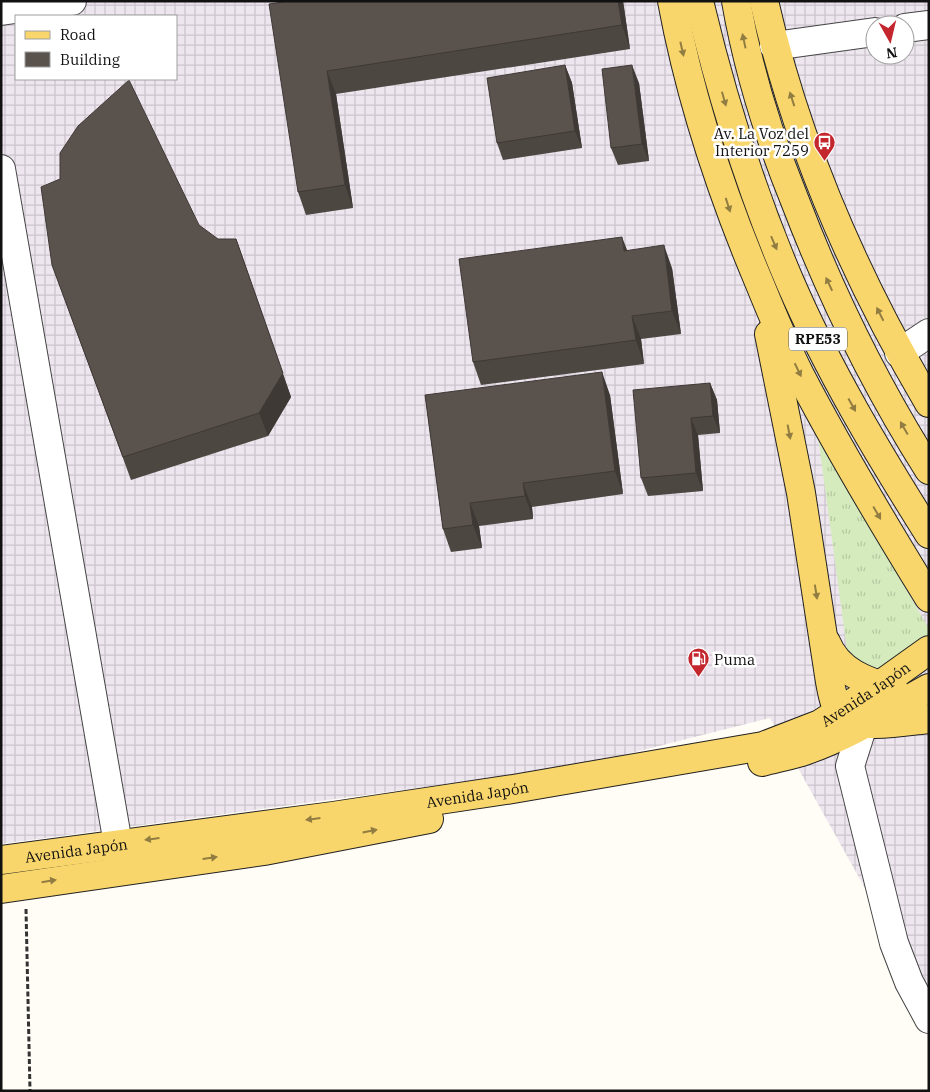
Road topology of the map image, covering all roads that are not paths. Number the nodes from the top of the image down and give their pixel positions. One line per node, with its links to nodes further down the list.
1 (72, 1): 6 (street)
2 (672, 1): 12 (main road, one-way to 12)
3 (698, 1): 17 (main road, RPE53, one-way to 17)
4 (736, 1): 16 (main road, RPE53, one-way to 4)
5 (764, 1): 10 (main road)
6 (1, 11)
7 (929, 25): 8 (street)
8 (915, 27)
9 (865, 33): 10 (street)
10 (774, 46): 14 (main road, one-way to 10)
11 (1, 169): 28 (street)
12 (758, 282): 18 (main road, one-way to 18); 19 (main road, one-way to 19)
13 (929, 333): 14 (street)
14 (899, 353): 15 (main road)
15 (929, 403)
16 (929, 470)
17 (929, 534)
18 (929, 598)
19 (822, 633): 21 (main road); 23 (main road)
20 (929, 650): 21 (main road, Avenida Japón)
21 (880, 685): 22 (main road); 23 (main road, Avenida Japón)
22 (922, 692): 25 (main road, Avenida Japón)
23 (839, 713): 25 (main road); 26 (main road, Avenida Japón)
24 (929, 719): 25 (main road)
25 (863, 725): 26 (main road, Avenida Japón); 27 (street)
26 (800, 742): 27 (street); 28 (main road, Avenida Japón, one-way to 28); 30 (main road, Avenida Japón, one-way to 26)
27 (850, 766): 32 (street)
28 (117, 844): 29 (main road, Avenida Japón); 30 (street)
29 (1, 860)
30 (122, 870): 31 (main road, Avenida Japón, one-way to 30)
31 (13, 887)
32 (929, 1019)

